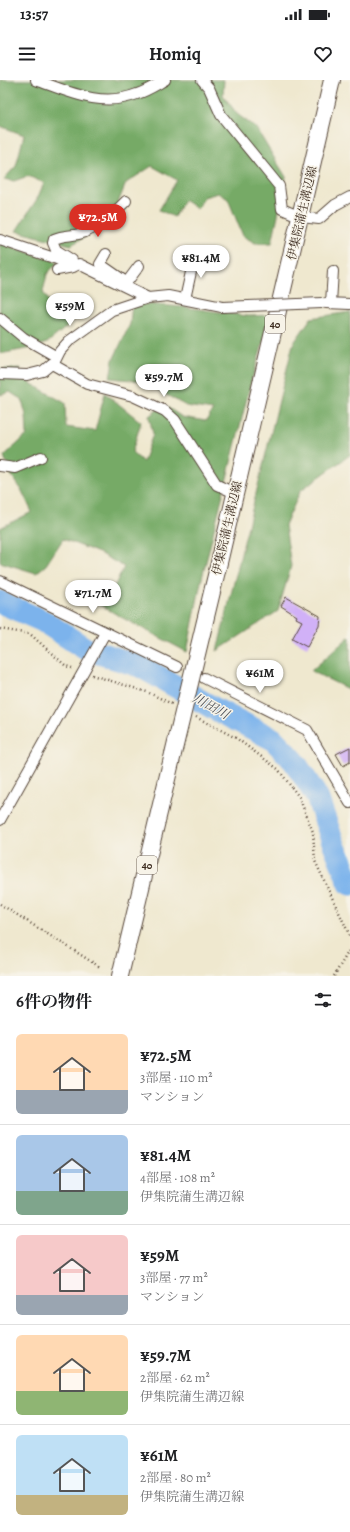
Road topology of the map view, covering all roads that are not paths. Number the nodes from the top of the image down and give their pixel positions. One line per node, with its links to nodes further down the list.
1 (36, 80): 2 (street)
2 (165, 80)
3 (202, 80): 7 (street)
4 (332, 80): 7 (main road, 伊集院蒲生溝辺線 / 40)
5 (350, 197): 7 (street)
6 (126, 201): 11 (street)
7 (301, 217): 25 (main road, 伊集院蒲生溝辺線 / 40)
8 (0, 240): 11 (street)
9 (106, 254): 15 (street)
10 (195, 254): 17 (street)
11 (76, 266): 13 (street); 15 (street)
12 (139, 266): 15 (street)
13 (57, 270)
14 (333, 271): 18 (street)
15 (125, 284): 16 (street)
16 (148, 298): 17 (street); 21 (street)
17 (185, 299): 18 (street, bridge)
18 (327, 303): 19 (street)
19 (350, 304)
20 (0, 318): 21 (street)
21 (54, 360): 22 (street); 25 (street)
22 (0, 374)
23 (41, 457): 24 (street)
24 (0, 466)
25 (235, 493): 32 (main road, 伊集院蒲生溝辺線 / 40, bridge)
26 (0, 581): 27 (street)
27 (105, 632): 28 (street); 31 (street)
28 (178, 667)
29 (204, 678): 30 (street)
30 (350, 803)
31 (0, 820)
32 (120, 976)

